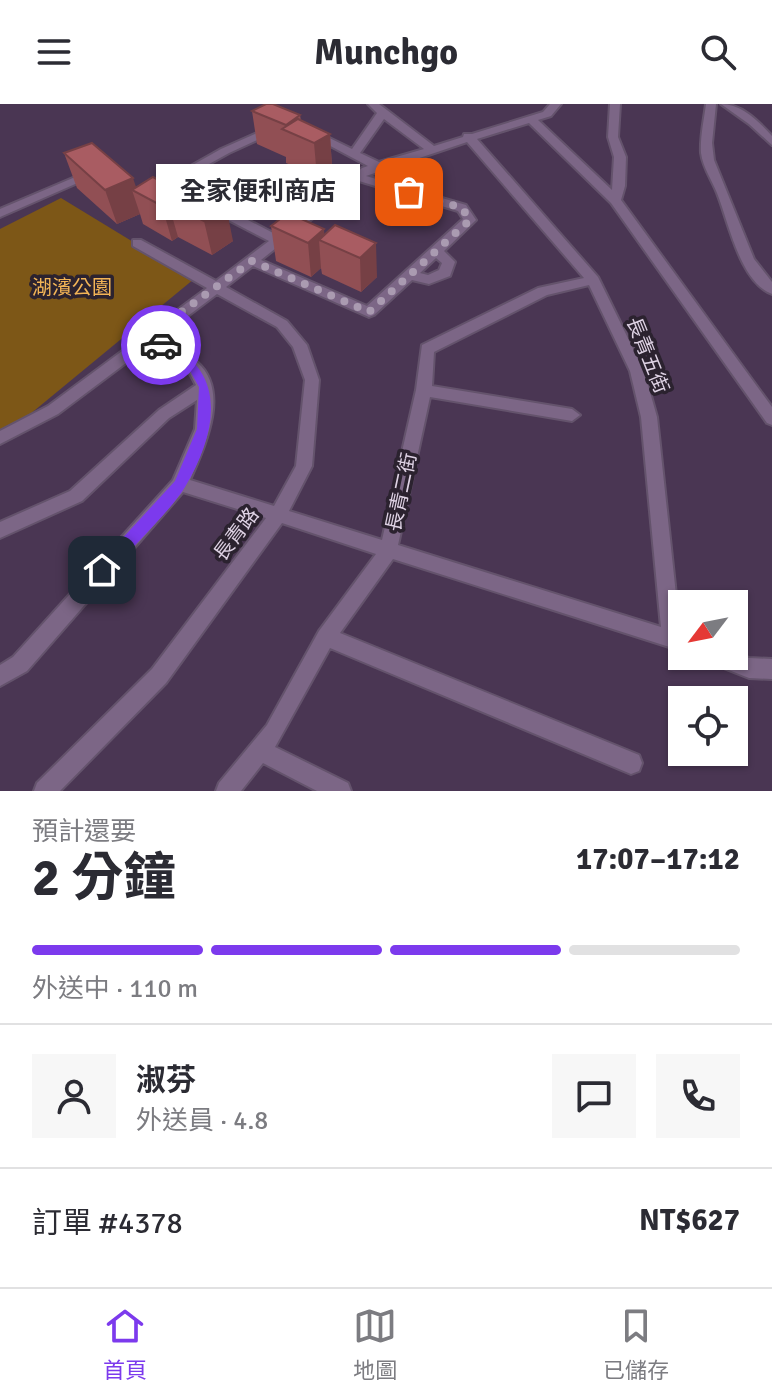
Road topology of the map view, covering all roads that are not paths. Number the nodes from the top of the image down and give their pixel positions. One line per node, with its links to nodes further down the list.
1 (373, 104): 6 (street)
2 (556, 104): 7 (street)
3 (615, 104): 19 (street)
4 (711, 104): 30 (street)
5 (726, 104): 11 (street)
6 (383, 113): 12 (street); 13 (street)
7 (531, 119): 10 (street); 19 (street)
8 (289, 122): 18 (street)
9 (302, 128): 13 (street)
10 (468, 136): 12 (street); 28 (street, 長青五街)
11 (772, 142)
12 (430, 148): 14 (street)
13 (354, 154): 14 (street)
14 (378, 166): 16 (street)
15 (115, 169): 22 (street)
16 (357, 177): 23 (street); 25 (street)
17 (138, 185): 18 (street)
18 (149, 193): 20 (street)
19 (615, 200): 35 (street)
20 (161, 205)
21 (188, 207): 23 (street)
22 (0, 213)
23 (278, 240): 26 (street)
24 (137, 243): 29 (street, 長青路)
25 (436, 251): 27 (street); 27 (street)
26 (252, 261): 27 (street); 29 (street)
27 (410, 275)
28 (593, 280): 33 (street, 長青二街); 41 (street, 長青五街)
29 (217, 286): 31 (street); 38 (street, 長青路)
30 (772, 290)
31 (148, 336): 32 (street); 36 (street)
32 (205, 387): 37 (street); 39 (street)
33 (424, 390): 34 (street); 40 (street, 長青二街)
34 (572, 415)
35 (772, 419)
36 (0, 438)
37 (180, 484): 38 (street); 46 (street)
38 (279, 514): 40 (street); 49 (street, 長青路)
39 (0, 530)
40 (388, 551): 42 (street, 長青二街); 43 (street)
41 (671, 590)
42 (326, 637): 47 (street, 長青二街); 48 (street)
43 (668, 638)
44 (748, 668): 45 (street)
45 (772, 669)
46 (0, 676)
47 (259, 750): 50 (street, 長青二街); 51 (street)
48 (631, 763)
49 (45, 791)
50 (227, 791)
51 (340, 791)

